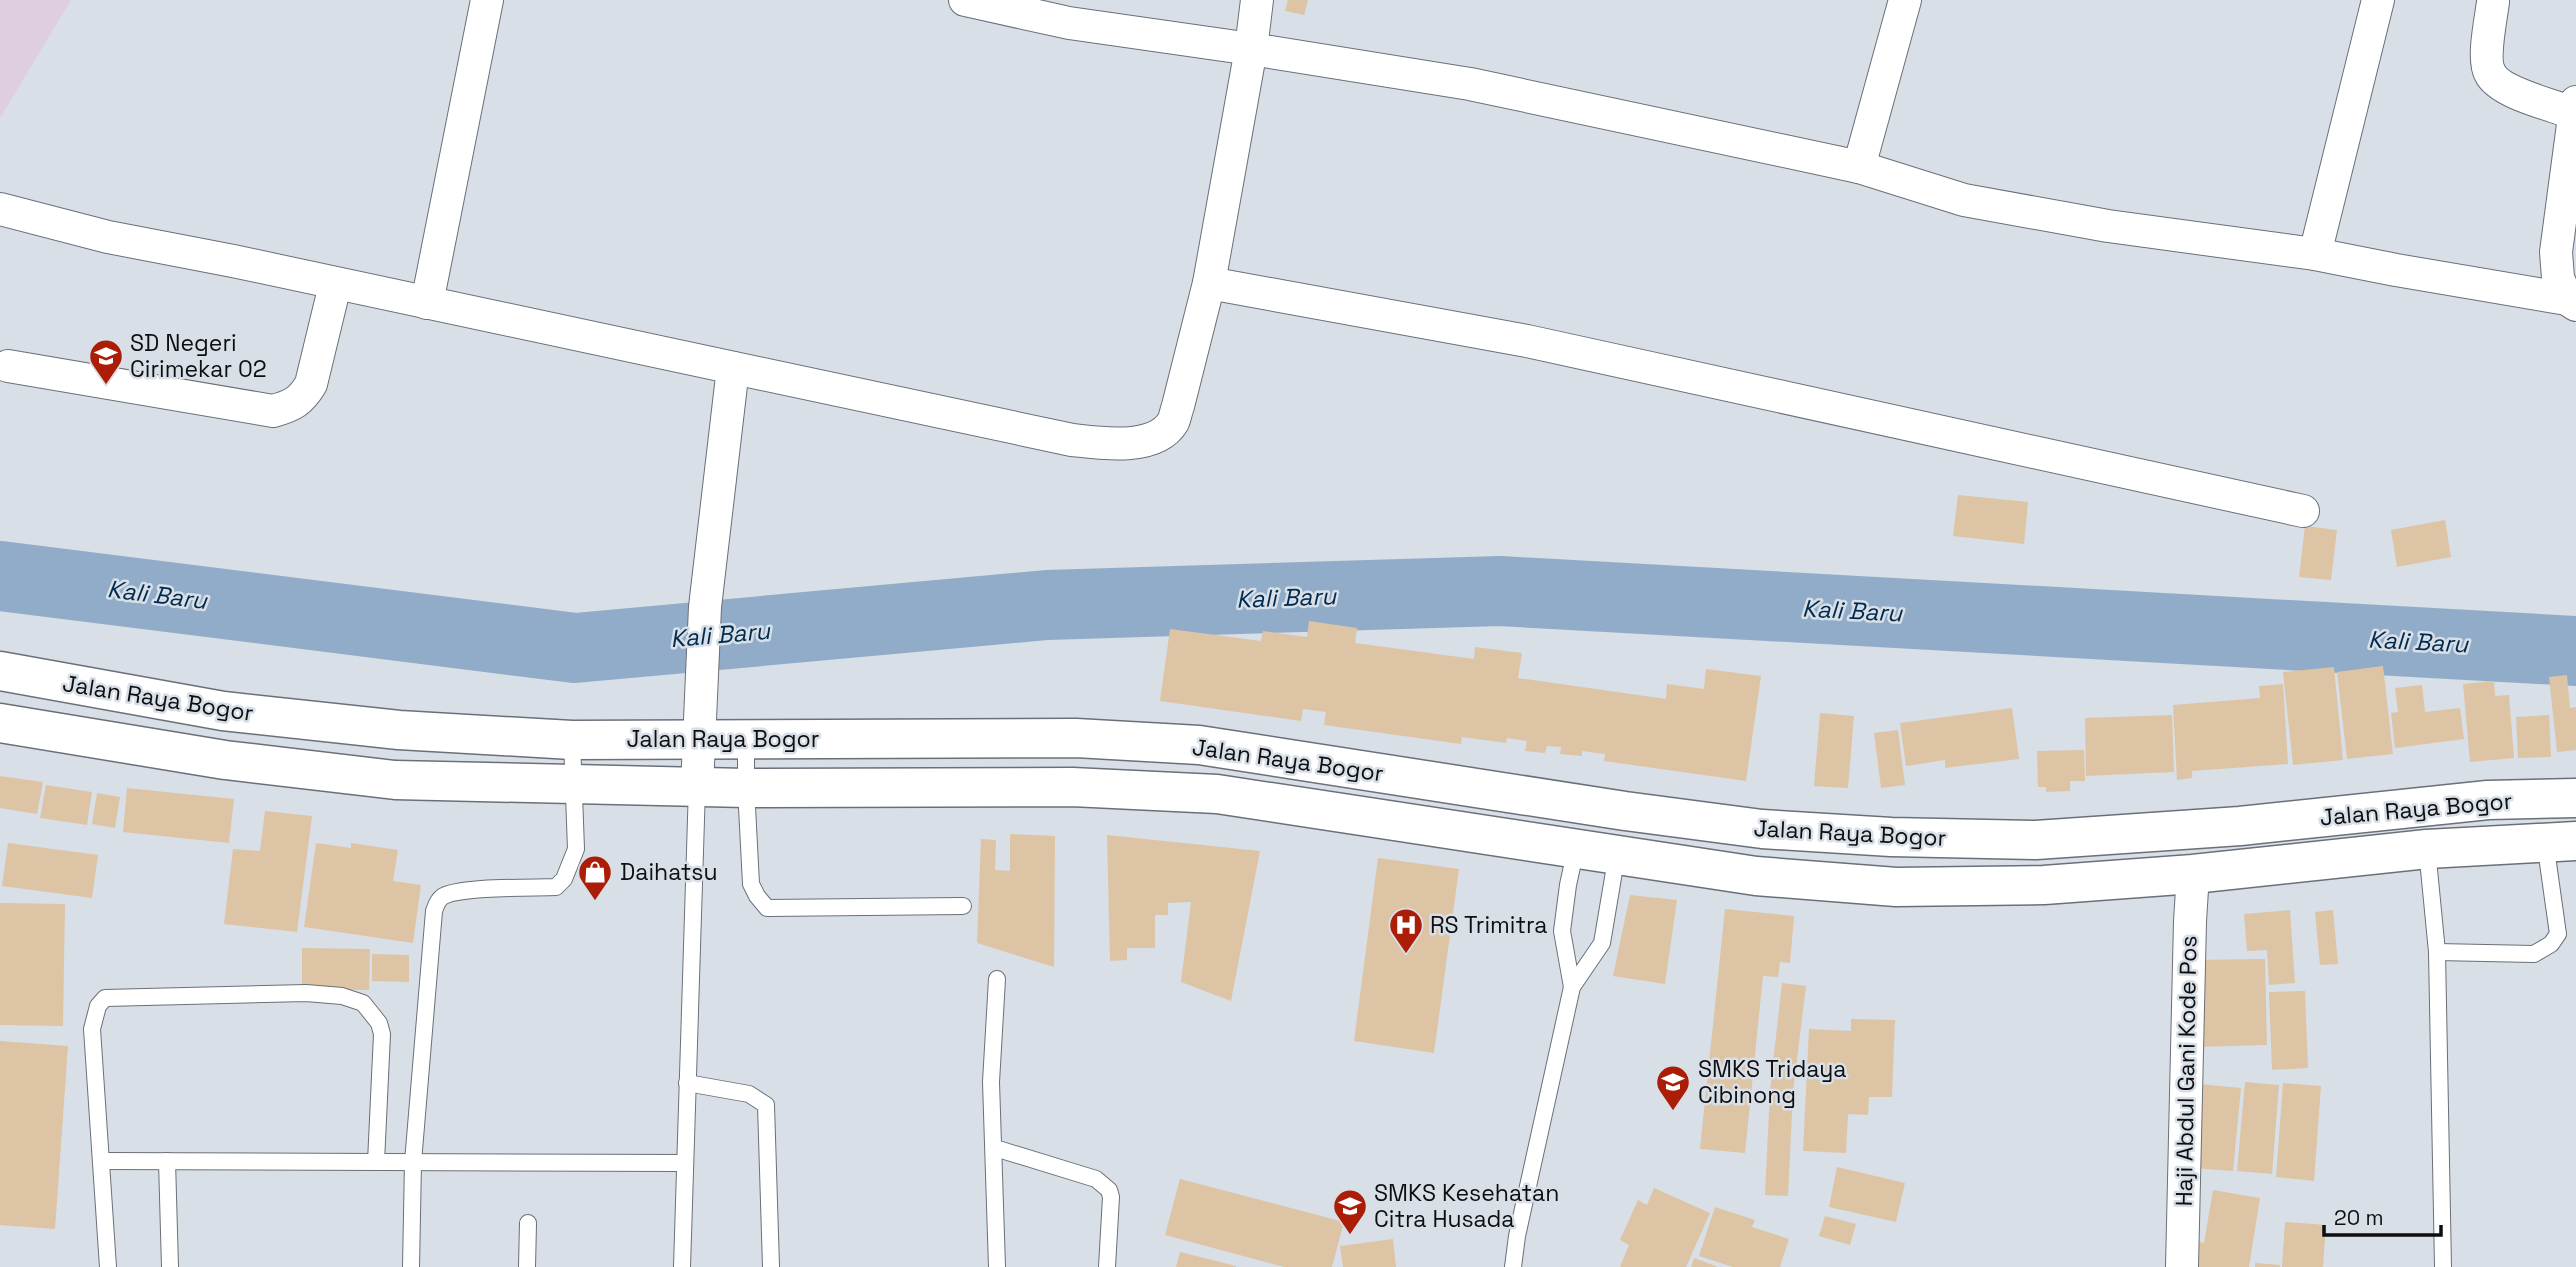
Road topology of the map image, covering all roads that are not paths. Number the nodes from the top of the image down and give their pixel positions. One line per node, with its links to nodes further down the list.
1 (487, 0): 15 (street)
2 (965, 0): 7 (street)
3 (1257, 0): 7 (street)
4 (1905, 0): 9 (street)
5 (2378, 0): 11 (street)
6 (2493, 2): 8 (street)
7 (1251, 49): 9 (street); 12 (street)
8 (2575, 108): 14 (street)
9 (1859, 167): 11 (street)
10 (0, 209): 13 (street)
11 (2315, 254): 14 (street)
12 (1209, 284): 17 (street); 18 (street)
13 (335, 285): 15 (street); 16 (street)
14 (2572, 302)
15 (427, 303): 17 (street)
16 (8, 366)
17 (733, 368): 21 (street)
18 (2303, 511)
19 (0, 671): 23 (highway, Jalan Raya Bogor)
20 (0, 723): 24 (highway, Jalan Raya Bogor)
21 (698, 738): 22 (highway, Jalan Raya Bogor); 23 (highway, Jalan Raya Bogor); 25 (street)
22 (746, 738): 26 (lane); 28 (highway, Jalan Raya Bogor)
23 (572, 740): 24 (lane)
24 (573, 784): 25 (highway, Jalan Raya Bogor); 44 (lane)
25 (697, 787): 26 (highway, Jalan Raya Bogor); 39 (lane)
26 (746, 788): 31 (highway, Jalan Raya Bogor); 35 (lane)
27 (2576, 798): 29 (highway, Jalan Raya Bogor)
28 (1584, 804): 29 (highway, Jalan Raya Bogor); 31 (highway)
29 (1625, 811): 33 (highway)
30 (2561, 841): 32 (highway, Jalan Raya Bogor); 36 (lane)
31 (1576, 848): 33 (highway, Jalan Raya Bogor); 38 (lane)
32 (2427, 849): 34 (highway, Jalan Raya Bogor); 36 (lane)
33 (1616, 854): 34 (highway, Jalan Raya Bogor); 38 (lane)
34 (2193, 874): 56 (street, Haji Abdul Gani Kode Pos)
35 (963, 906)
36 (2437, 952): 57 (lane)
37 (997, 979): 40 (lane)
38 (1572, 987): 55 (lane)
39 (687, 1083): 45 (lane); 52 (lane)
40 (995, 1147): 53 (lane); 54 (lane)
41 (103, 1161): 42 (lane); 43 (lane); 47 (lane)
42 (167, 1161): 43 (lane); 48 (lane)
43 (376, 1162): 44 (lane)
44 (413, 1162): 45 (lane); 49 (lane)
45 (685, 1163): 51 (lane)
46 (528, 1223): 50 (lane)
47 (108, 1267)
48 (170, 1267)
49 (411, 1267)
50 (527, 1267)
51 (682, 1267)
52 (771, 1267)
53 (997, 1267)
54 (1107, 1267)
55 (1513, 1267)
56 (2182, 1267)
57 (2443, 1267)

